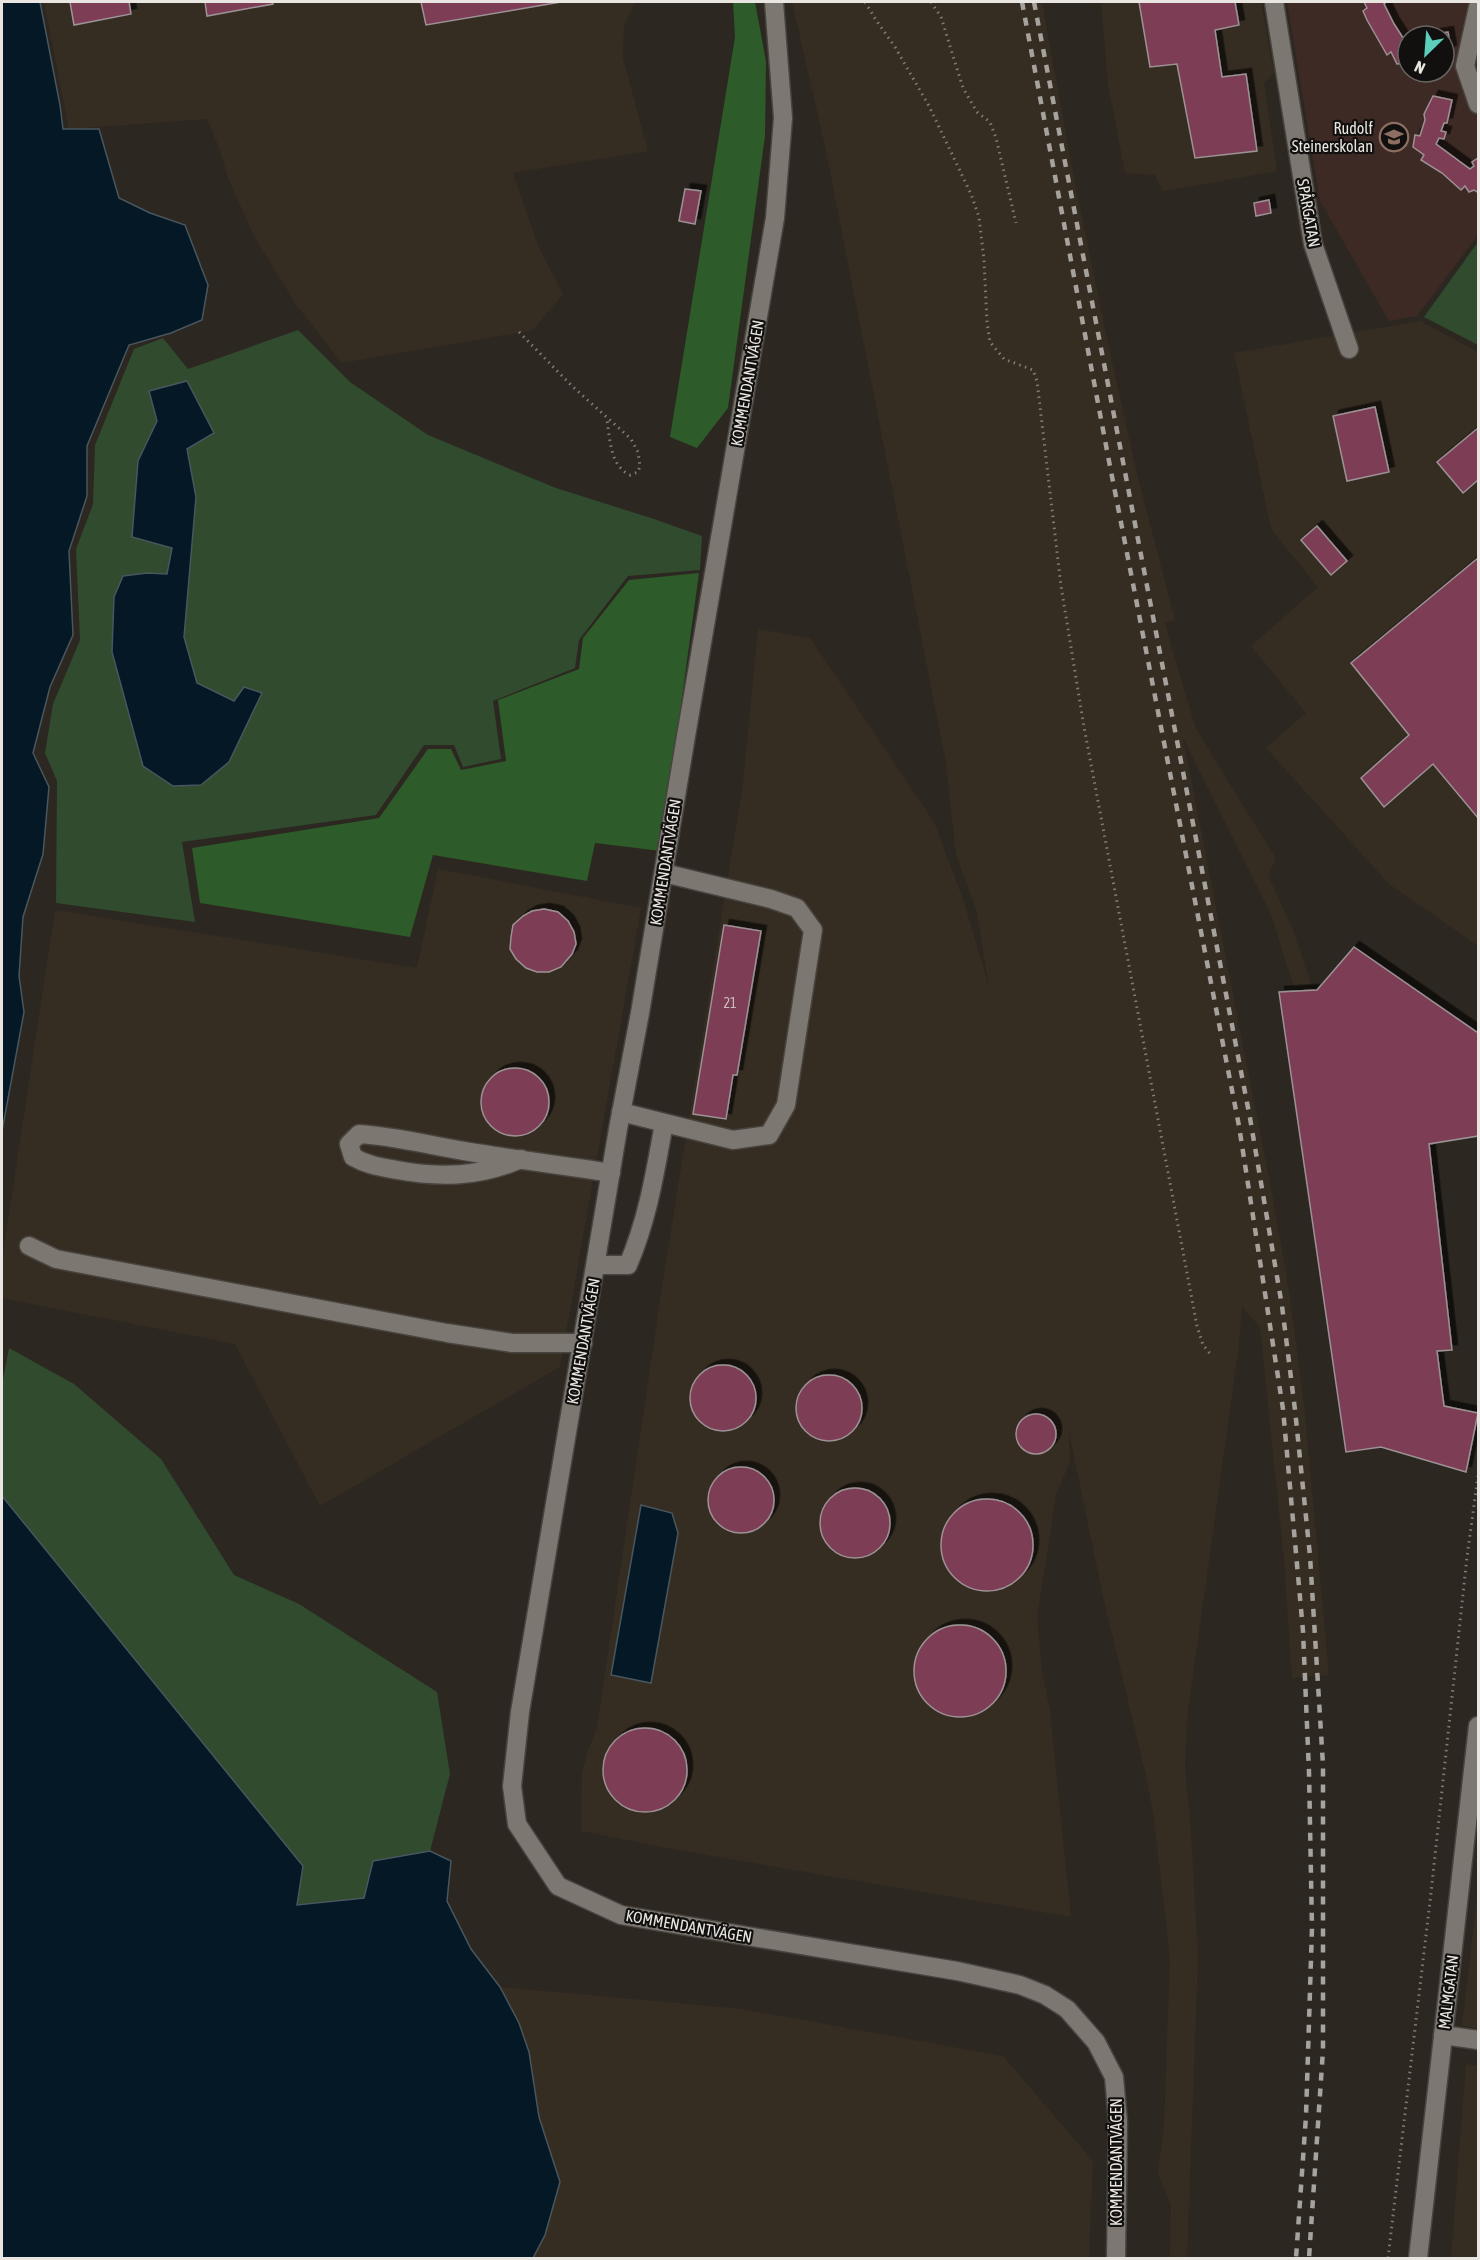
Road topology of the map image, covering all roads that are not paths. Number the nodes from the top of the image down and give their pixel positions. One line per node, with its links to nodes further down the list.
1 (774, 2): 6 (street, KOMMENDANTVÄGEN)
2 (1274, 2): 5 (street, SPÅRGATAN)
3 (1479, 7): 4 (street)
4 (1479, 104)
5 (1349, 349)
6 (664, 873): 7 (street, KOMMENDANTVÄGEN); 8 (street)
7 (621, 1112): 8 (street); 10 (street, KOMMENDANTVÄGEN)
8 (664, 1123): 12 (street)
9 (521, 1159): 9 (street); 10 (street)
10 (610, 1173): 12 (street, KOMMENDANTVÄGEN)
11 (28, 1246): 13 (street)
12 (596, 1265): 13 (street, KOMMENDANTVÄGEN)
13 (583, 1343): 17 (street, KOMMENDANTVÄGEN)
14 (1479, 1726): 15 (street, MALMGATAN)
15 (1443, 2035): 16 (street); 18 (street, MALMGATAN)
16 (1479, 2040)
17 (1116, 2259)
18 (1418, 2259)

